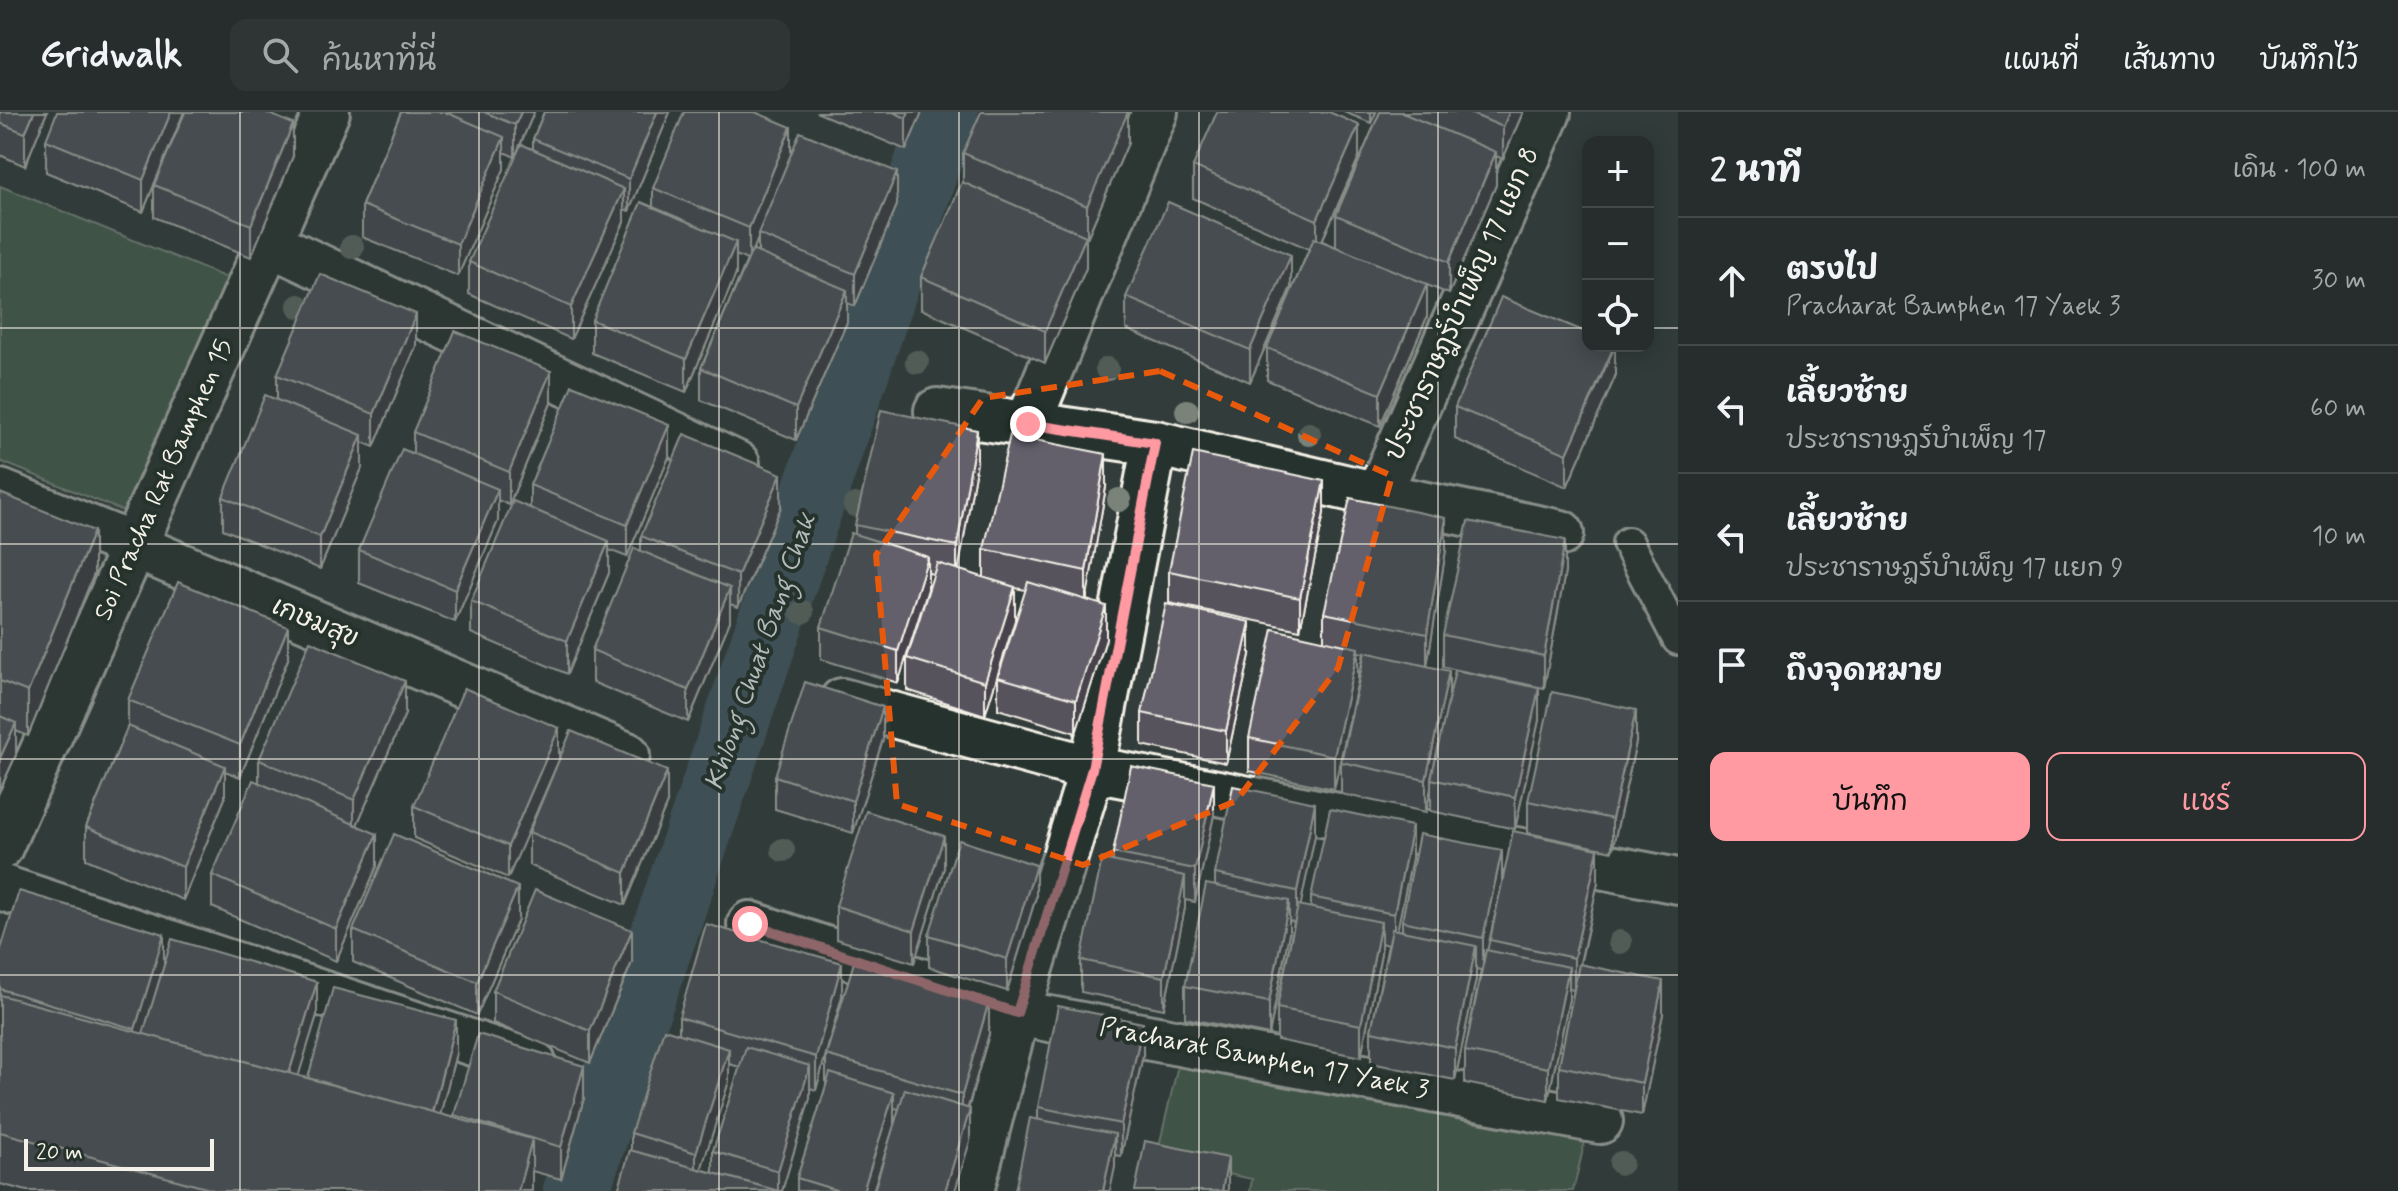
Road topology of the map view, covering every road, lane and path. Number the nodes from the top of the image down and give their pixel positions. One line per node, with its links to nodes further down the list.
1 (1155, 112): 7 (street)
2 (1548, 112): 11 (street, ประชาราษฎร์บำเพ็ญ 17 แยก 8)
3 (273, 119): 4 (street)
4 (321, 126): 5 (street, Soi Pracha Rat Bamphen 15)
5 (269, 243): 9 (street); 14 (street, Soi Pracha Rat Bamphen 15)
6 (937, 411): 7 (street)
7 (1028, 424): 8 (street)
8 (1155, 443): 11 (street); 18 (street)
9 (757, 474)
10 (0, 492): 14 (street, เกษมสุข)
11 (1378, 495): 12 (street)
12 (1561, 533)
13 (1628, 543): 15 (lane)
14 (134, 546): 17 (street, เกษมสุข); 19 (street, Soi Pracha Rat Bamphen 15)
15 (1678, 639)
16 (842, 701): 18 (street)
17 (629, 756)
18 (1092, 769): 20 (street); 23 (street)
19 (0, 847)
20 (1678, 881)
21 (0, 887): 24 (street)
22 (750, 924): 23 (street, Pracharat Bamphen 17 Yaek 3)
23 (1017, 1013): 25 (street, Pracharat Bamphen 17 Yaek 3); 26 (street)
24 (543, 1066)
25 (1600, 1121)
26 (971, 1191)

